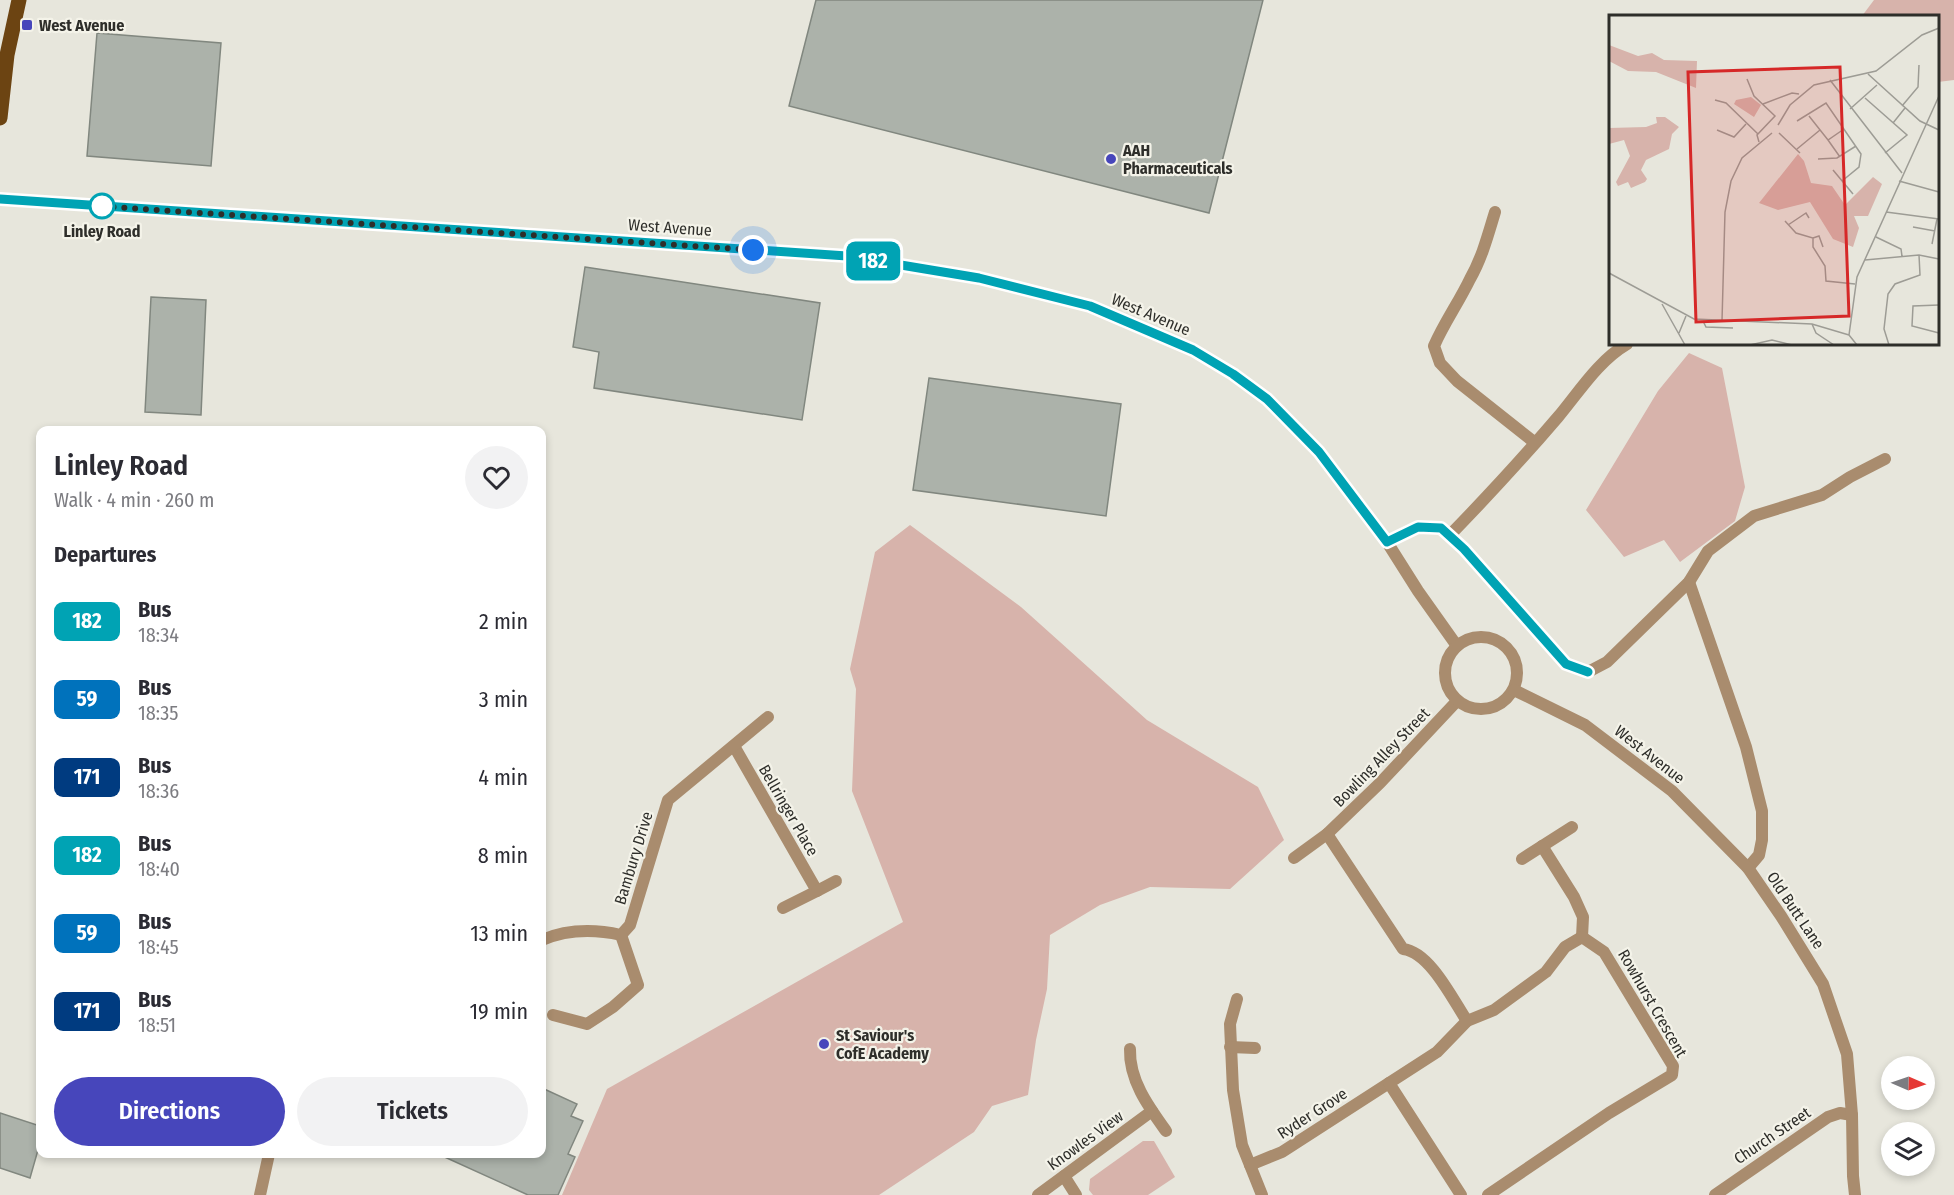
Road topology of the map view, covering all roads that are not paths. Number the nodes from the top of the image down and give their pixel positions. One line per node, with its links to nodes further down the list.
1 (20, 0): 2 (main road)
2 (3, 55): 3 (main road)
3 (0, 118)
4 (0, 199): 10 (street, West Avenue)
5 (1495, 212): 7 (street)
6 (1625, 345): 7 (street)
7 (1534, 442): 9 (street)
8 (1885, 459): 11 (street)
9 (1449, 536): 10 (street); 11 (street)
10 (1387, 542): 12 (street, West Avenue)
11 (1689, 582): 22 (street, Old Butt Lane)
12 (1456, 646): 13 (street); 14 (street)
13 (1514, 690): 14 (street); 22 (street, West Avenue)
14 (1457, 701): 18 (street, Bowling Alley Street)
15 (768, 717): 16 (street, Bambury Drive)
16 (734, 746): 24 (street, Bellringer Place); 26 (street, Bambury Drive)
17 (1572, 827): 19 (street)
18 (1327, 834): 20 (street, Bowling Alley Street); 31 (street)
19 (1542, 846): 21 (street); 27 (street)
20 (1294, 858)
21 (1522, 859)
22 (1748, 868): 37 (street, Old Butt Lane)
23 (836, 881): 24 (street)
24 (817, 891): 25 (street)
25 (783, 908)
26 (621, 935): 28 (street); 30 (street)
27 (1582, 936): 31 (street); 47 (street, Rowhurst Crescent)
28 (546, 938)
29 (1236, 999): 32 (street)
30 (553, 1015)
31 (1467, 1021): 35 (street)
32 (1230, 1047): 34 (street); 40 (street)
33 (1130, 1048): 36 (street)
34 (1255, 1048)
35 (1389, 1083): 40 (street, Ryder Grove); 46 (street)
36 (1152, 1111): 38 (street); 41 (street, Knowles View)
37 (1852, 1115): 48 (street, Church Street); 49 (street, Old Butt Lane)
38 (1166, 1131)
39 (268, 1158): 42 (street)
40 (1250, 1165): 45 (street)
41 (1064, 1176): 43 (street, Knowles View); 44 (street)
42 (260, 1195)
43 (1038, 1195)
44 (1076, 1195)
45 (1262, 1195)
46 (1461, 1195)
47 (1488, 1195)
48 (1714, 1195)
49 (1855, 1195)

